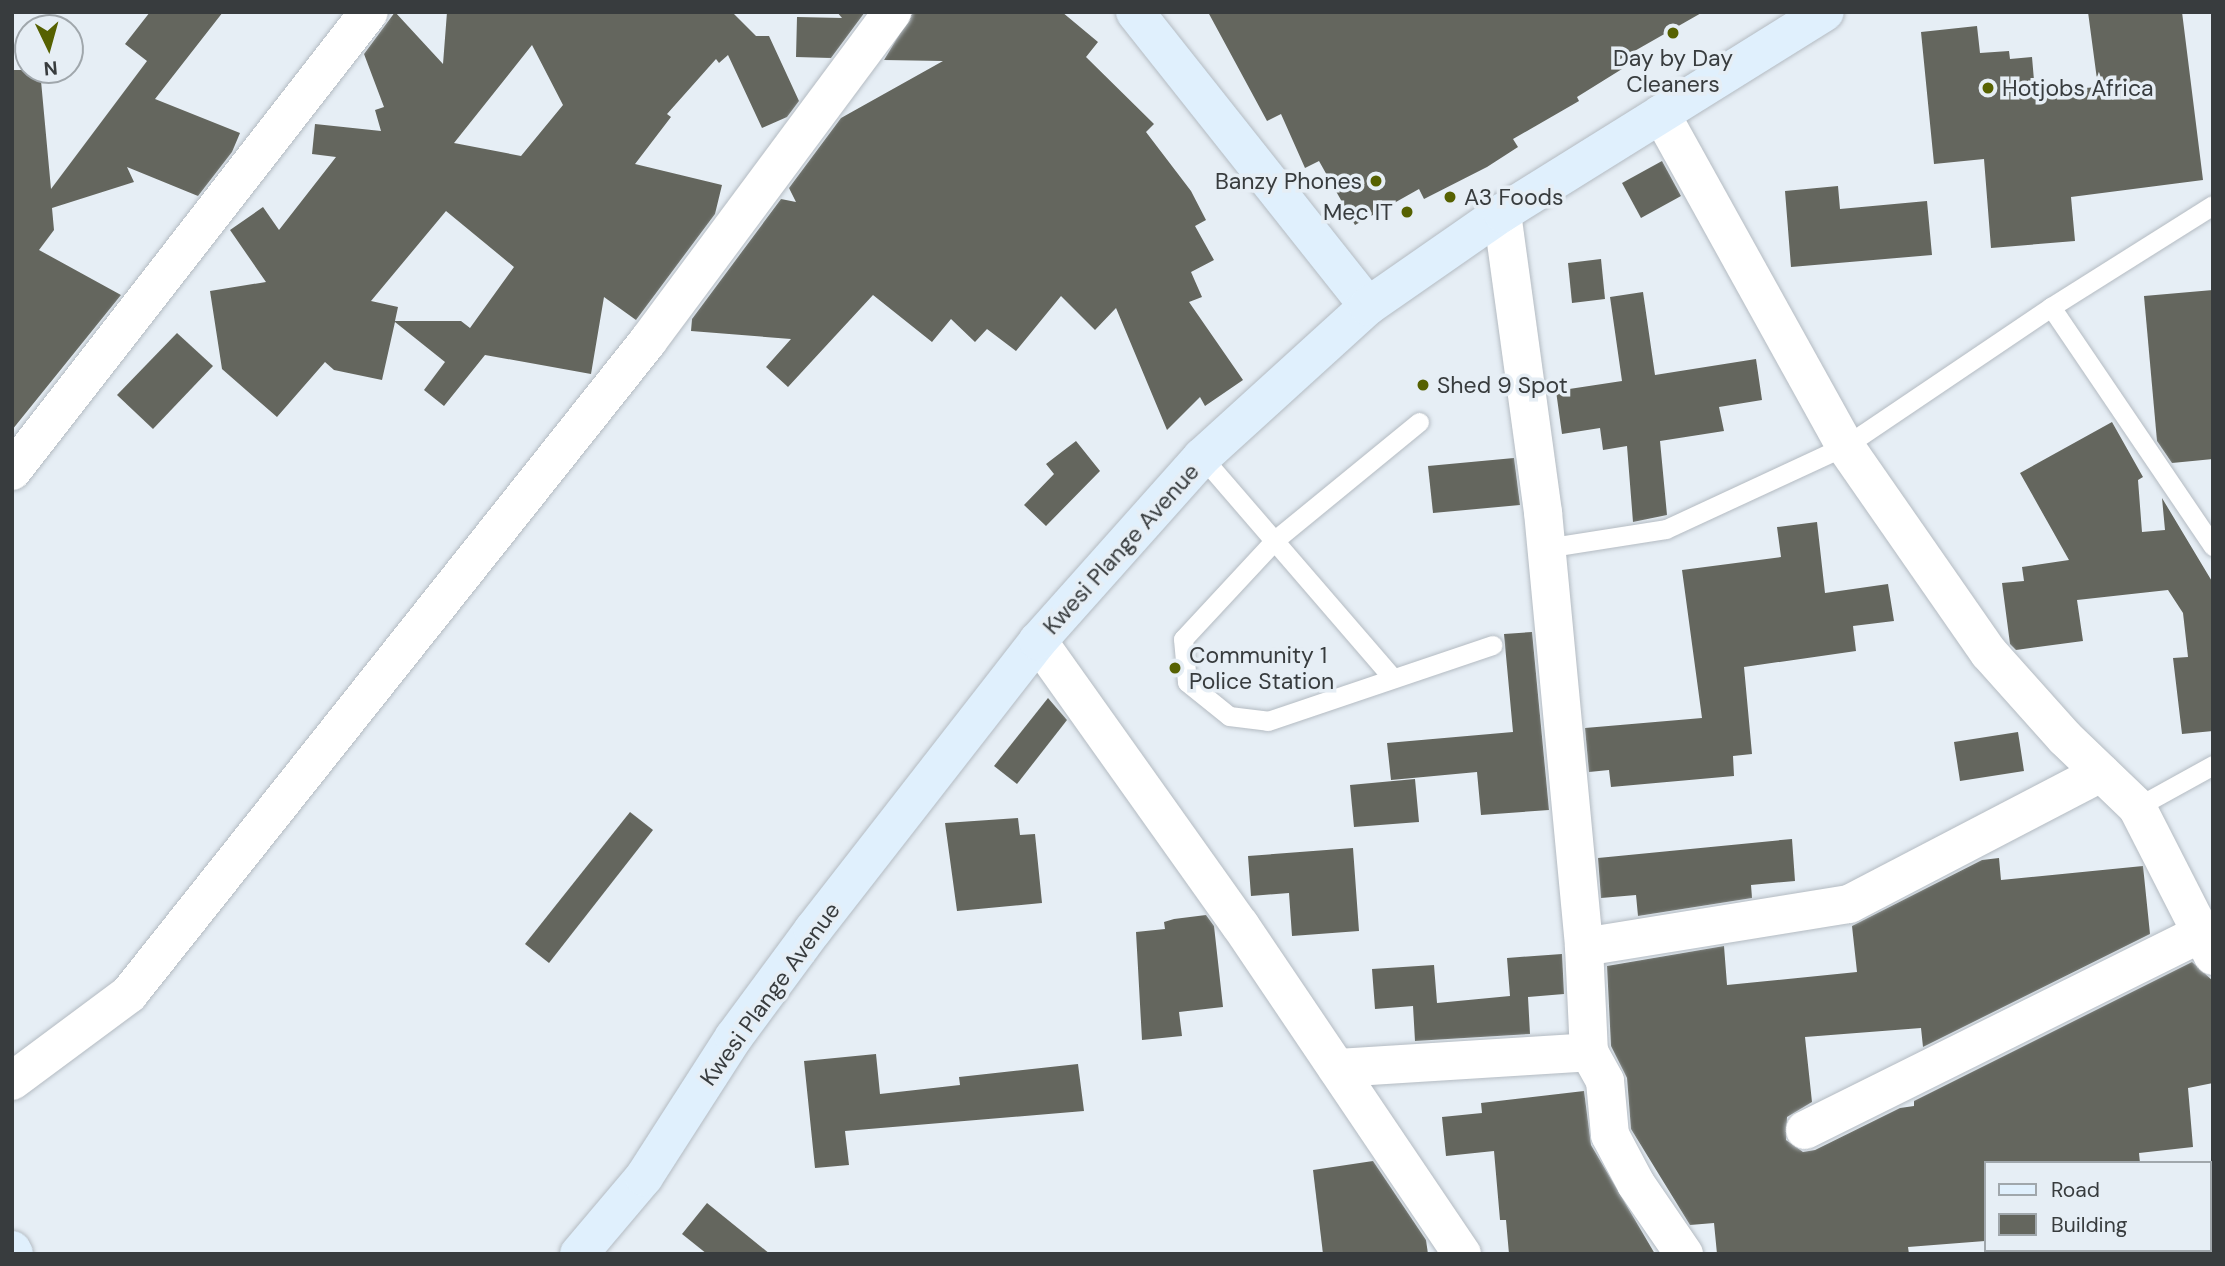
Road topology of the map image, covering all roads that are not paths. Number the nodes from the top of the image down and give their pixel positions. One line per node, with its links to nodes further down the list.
1 (369, 12): 13 (street)
2 (892, 12): 27 (street)
3 (1135, 12): 8 (street)
4 (1825, 12): 5 (street, Kwesi Plange Avenue)
5 (1661, 114): 7 (street, Kwesi Plange Avenue); 11 (street)
6 (2213, 205): 9 (lane)
7 (1502, 213): 8 (street, Kwesi Plange Avenue); 16 (street)
8 (1368, 306): 12 (street, Kwesi Plange Avenue)
9 (2050, 307): 11 (lane); 15 (lane)
10 (1419, 422): 14 (lane)
11 (1845, 446): 16 (lane); 21 (street)
12 (1202, 457): 14 (lane); 17 (street, Kwesi Plange Avenue)
13 (12, 471)
14 (1275, 540): 19 (lane); 19 (lane)
15 (2213, 545)
16 (1546, 548): 24 (street)
17 (1038, 641): 26 (street); 29 (street, Kwesi Plange Avenue)
18 (1492, 645): 19 (lane)
19 (1392, 677)
20 (2213, 765): 22 (lane)
21 (2101, 773): 22 (street); 24 (street)
22 (2137, 807): 23 (street)
23 (2208, 944): 28 (street)
24 (1584, 947): 25 (street)
25 (1589, 1052): 26 (street); 31 (street)
26 (1337, 1068): 30 (street)
27 (12, 1081)
28 (1805, 1130)
29 (579, 1254)
30 (1462, 1254)
31 (1684, 1254)

